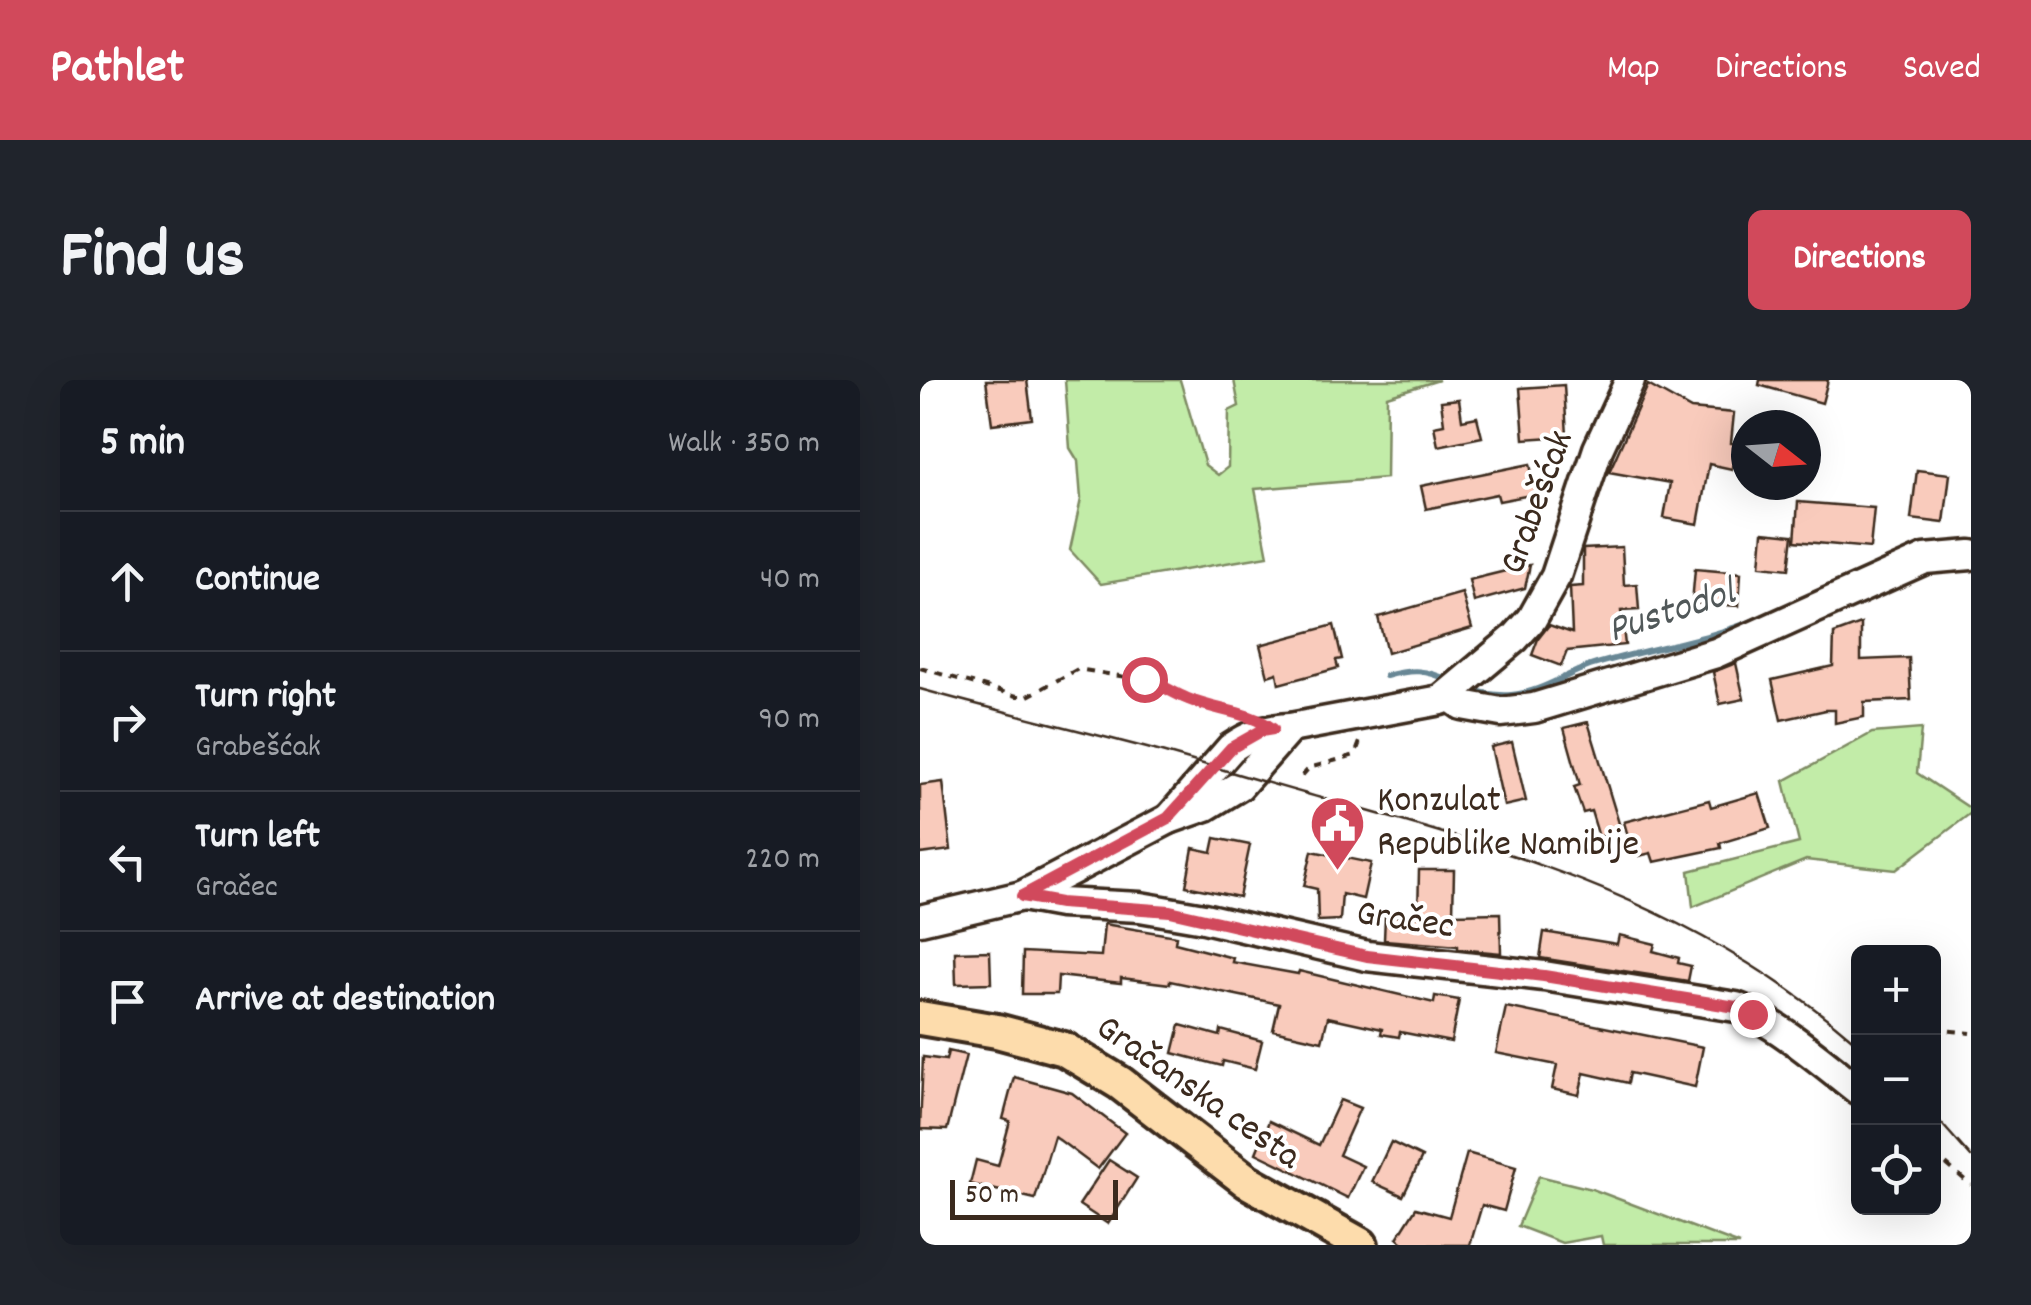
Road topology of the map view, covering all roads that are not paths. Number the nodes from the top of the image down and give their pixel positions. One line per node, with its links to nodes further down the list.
1 (1630, 380): 3 (street, Grabešćak)
2 (1971, 555): 3 (street)
3 (1459, 687): 4 (street, Grabešćak)
4 (1022, 896): 5 (street, Gračec); 7 (street, Gračec)
5 (920, 920)
6 (920, 1018): 8 (main road, Gračanska cesta)
7 (1851, 1085)
8 (1362, 1245)

